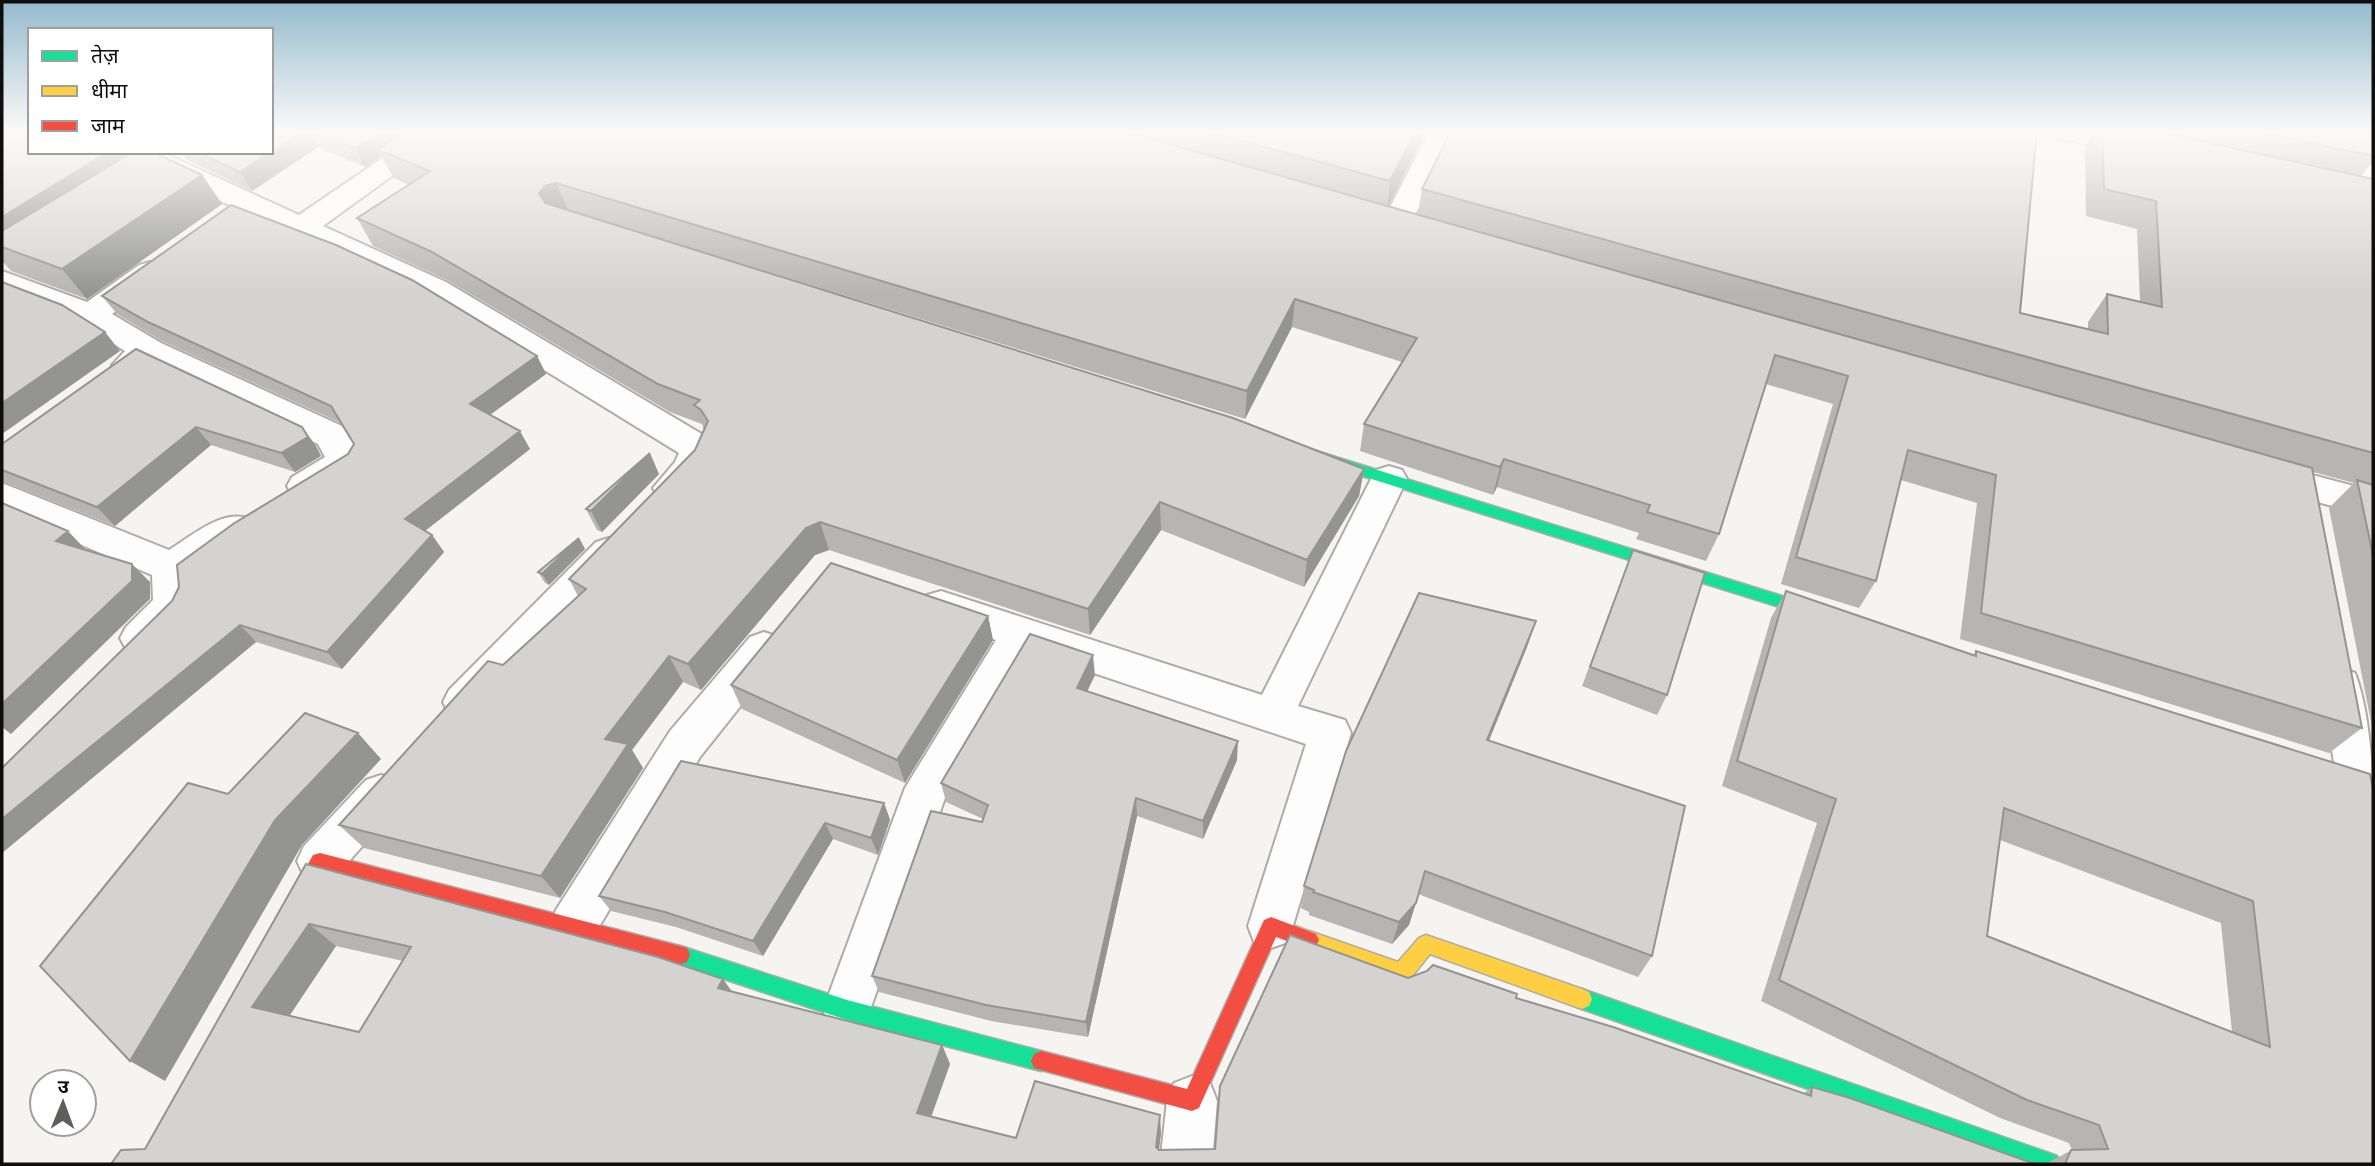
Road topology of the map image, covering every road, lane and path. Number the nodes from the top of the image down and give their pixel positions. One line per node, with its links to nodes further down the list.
1 (210, 185): 4 (street)
2 (361, 185): 7 (street)
3 (1416, 185): 5 (street)
4 (249, 202): 6 (street); 7 (street)
5 (1396, 225)
6 (215, 226)
7 (302, 226): 28 (street)
8 (170, 258): 10 (street)
9 (6, 265): 10 (street)
10 (90, 315): 11 (street)
11 (149, 351): 12 (street); 20 (street)
12 (104, 383)
13 (1296, 450): 15 (street)
14 (2238, 468): 16 (street)
15 (1389, 479): 23 (street); 27 (street)
16 (2305, 487): 18 (street); 19 (street)
17 (2, 496): 20 (street)
18 (2373, 504)
19 (2312, 528)
20 (171, 568): 26 (street)
21 (904, 593): 24 (street)
22 (789, 618): 32 (street)
23 (1841, 621)
24 (1022, 633): 27 (street); 35 (street)
25 (2335, 649): 30 (street)
26 (116, 661)
27 (1272, 716): 33 (street)
28 (441, 727)
29 (404, 768): 31 (street)
30 (2373, 858)
31 (320, 861): 32 (street); 34 (street)
32 (573, 926): 35 (street)
33 (1271, 926): 36 (street); 37 (street)
34 (280, 934)
35 (846, 1010): 36 (street)
36 (1192, 1101): 38 (street)
37 (2039, 1162)
38 (1186, 1164)

